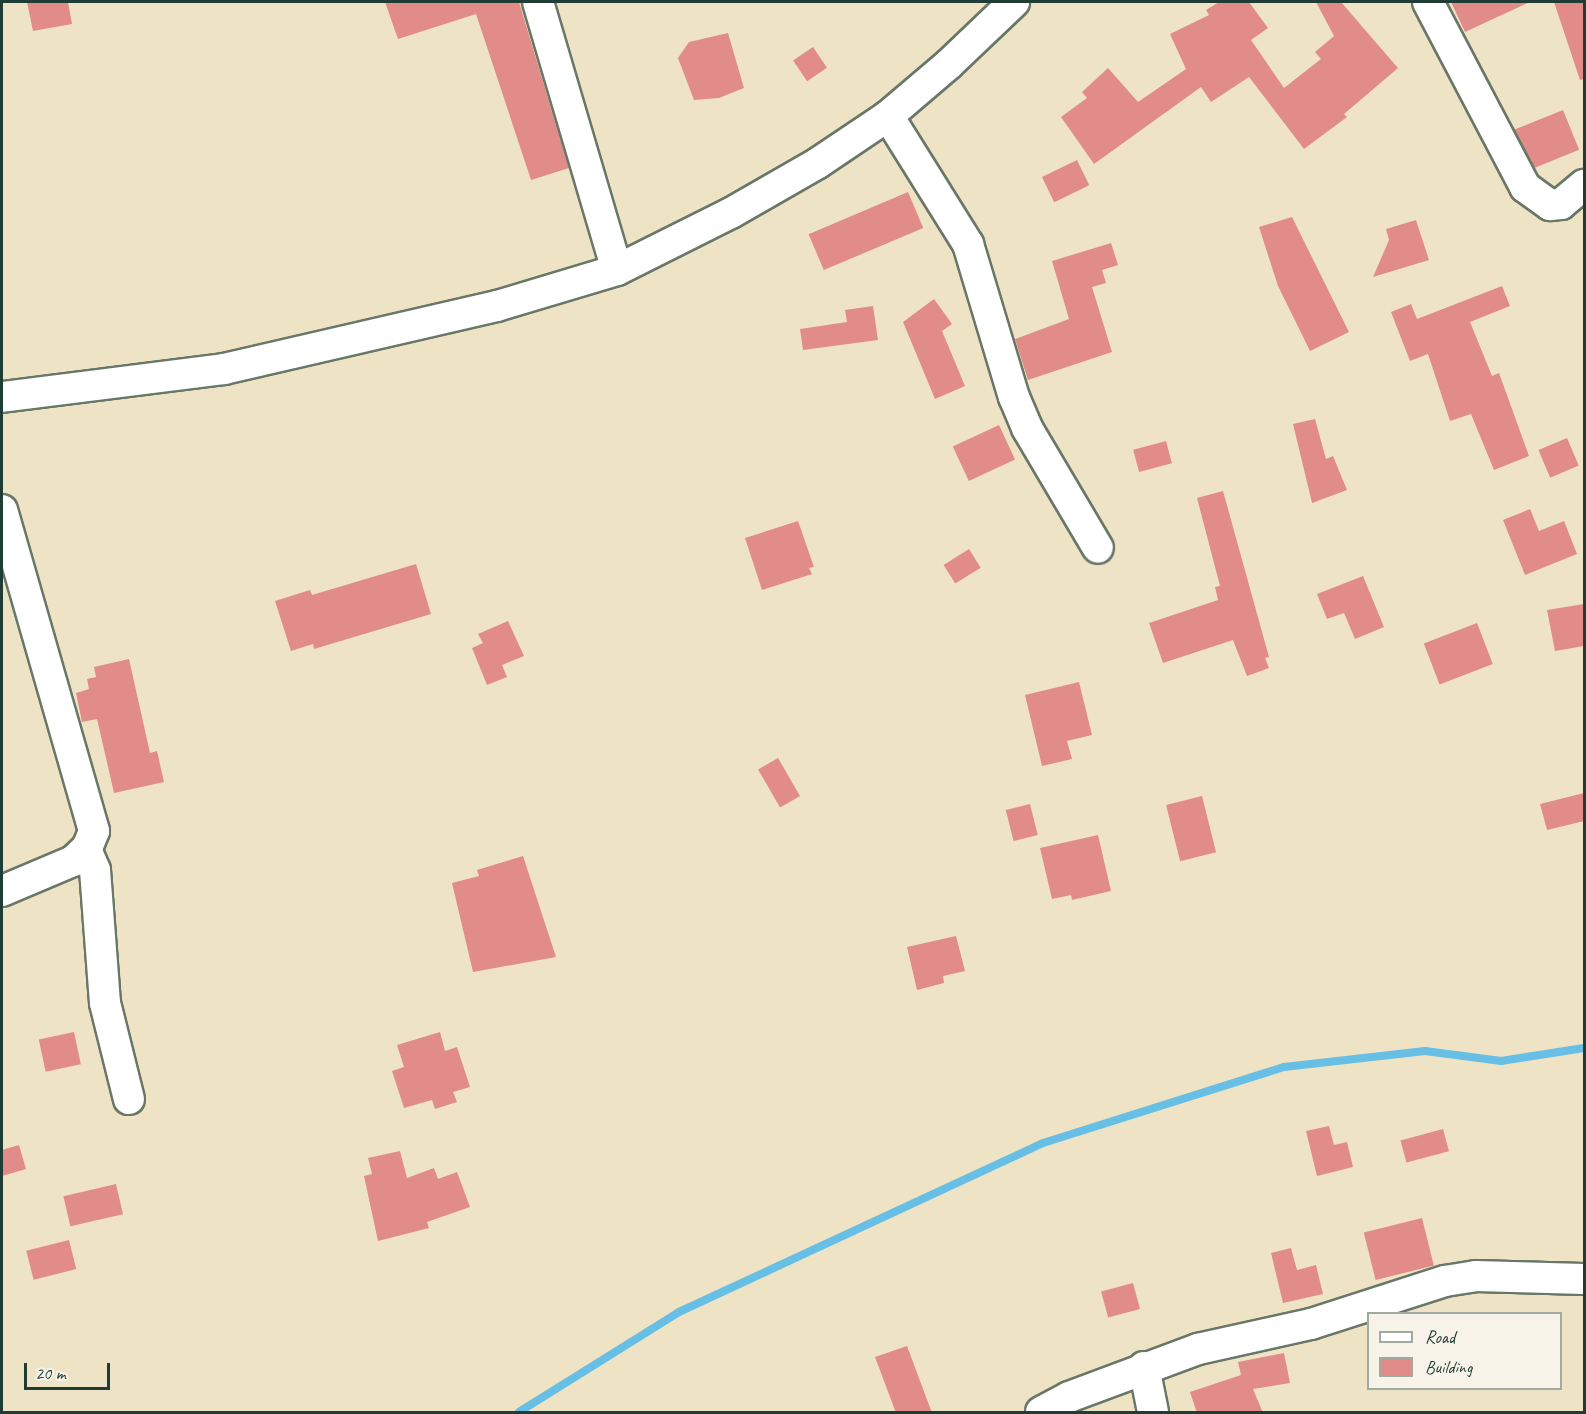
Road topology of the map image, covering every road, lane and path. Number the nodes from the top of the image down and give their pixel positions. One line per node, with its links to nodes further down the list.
1 (538, 2): 6 (street)
2 (1014, 2): 4 (street)
3 (1428, 2): 5 (street)
4 (888, 116): 6 (street); 9 (street)
5 (1584, 185)
6 (617, 270): 7 (street)
7 (2, 397)
8 (2, 510): 10 (street)
9 (1098, 548)
10 (86, 849): 11 (street); 12 (street)
11 (2, 891)
12 (129, 1099)
13 (1584, 1279): 14 (street)
14 (1144, 1367): 15 (street); 16 (street)
15 (1041, 1413)
16 (1153, 1413)

